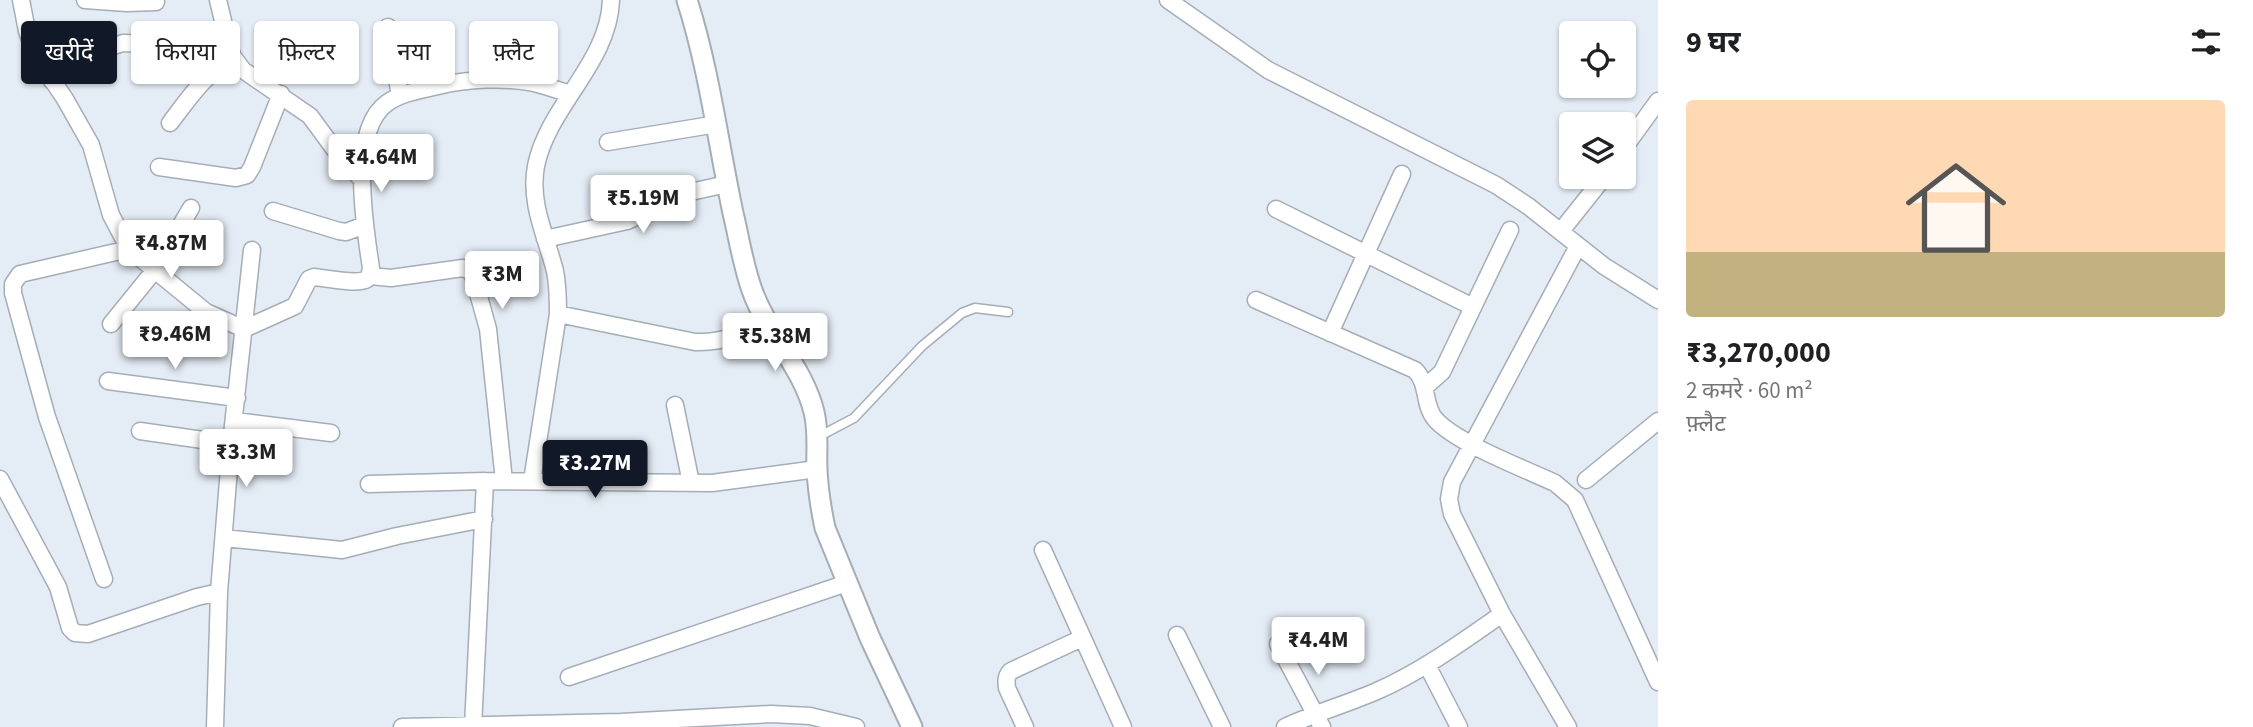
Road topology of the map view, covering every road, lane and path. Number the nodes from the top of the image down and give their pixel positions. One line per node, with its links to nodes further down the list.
1 (21, 0): 8 (street)
2 (85, 0): 7 (street)
3 (219, 0): 9 (street)
4 (611, 0): 15 (street)
5 (687, 0): 19 (street)
6 (1168, 0): 32 (street)
7 (156, 2)
8 (25, 21)
9 (224, 21)
10 (240, 66): 14 (street)
11 (54, 84): 35 (street)
12 (201, 84): 18 (street)
13 (398, 84): 16 (street)
14 (281, 94): 22 (street); 24 (street)
15 (570, 94): 16 (street); 33 (street)
16 (400, 96): 24 (street)
17 (1658, 101): 20 (street)
18 (170, 123)
19 (717, 124): 21 (street); 25 (street)
20 (1636, 131)
21 (608, 142)
22 (159, 167)
23 (1402, 174): 37 (street)
24 (362, 179): 30 (street)
25 (727, 184): 33 (street); 46 (street)
26 (1594, 189): 32 (street)
27 (191, 208): 38 (street)
28 (1276, 209): 37 (street)
29 (273, 211): 30 (street)
30 (365, 225): 39 (street)
31 (1510, 230): 42 (street)
32 (1561, 231): 34 (street)
33 (545, 239): 44 (street)
34 (1578, 246): 41 (street); 58 (street)
35 (129, 249): 38 (street); 71 (street)
36 (252, 250): 47 (street)
37 (1365, 254): 42 (street); 48 (street)
38 (155, 271): 45 (street); 47 (street)
39 (370, 275): 47 (street); 64 (street)
40 (1256, 300): 48 (street)
41 (1658, 300)
42 (1473, 307): 50 (street)
43 (1008, 312): 57 (lane)
44 (558, 314): 46 (street); 65 (street)
45 (111, 324)
46 (770, 326): 57 (street)
47 (244, 329): 51 (street)
48 (1330, 333): 50 (street)
49 (108, 380): 51 (street)
50 (1425, 387): 58 (street)
51 (237, 398): 53 (street)
52 (675, 405): 66 (street)
53 (234, 421): 56 (street); 59 (street)
54 (1658, 421): 62 (street)
55 (140, 431): 59 (street)
56 (331, 433)
57 (818, 437): 60 (street)
58 (1476, 437): 74 (street); 80 (street)
59 (231, 444): 69 (street)
60 (817, 469): 66 (street); 72 (street)
61 (0, 478): 73 (street)
62 (1587, 480)
63 (485, 481): 64 (street); 67 (street); 68 (street)
64 (504, 481): 65 (street)
65 (532, 481): 66 (street)
66 (691, 483)
67 (369, 484)
68 (484, 519): 69 (street); 83 (street)
69 (224, 538): 73 (street)
70 (1043, 550): 76 (street)
71 (104, 579)
72 (847, 583): 79 (street); 87 (street)
73 (219, 592): 84 (street)
74 (1503, 614): 78 (street); 93 (street)
75 (1177, 635): 90 (street)
76 (1082, 638): 88 (street); 89 (street)
77 (1278, 644): 81 (street)
78 (1427, 665): 81 (street); 92 (street)
79 (569, 677)
80 (1658, 682)
81 (1319, 720): 91 (street)
82 (743, 721): 83 (street); 86 (street)
83 (473, 726): 85 (street)
84 (215, 727)
85 (402, 727)
86 (856, 727)
87 (912, 727)
88 (1024, 727)
89 (1123, 727)
90 (1222, 727)
91 (1285, 727)
92 (1459, 727)
93 (1568, 727)

